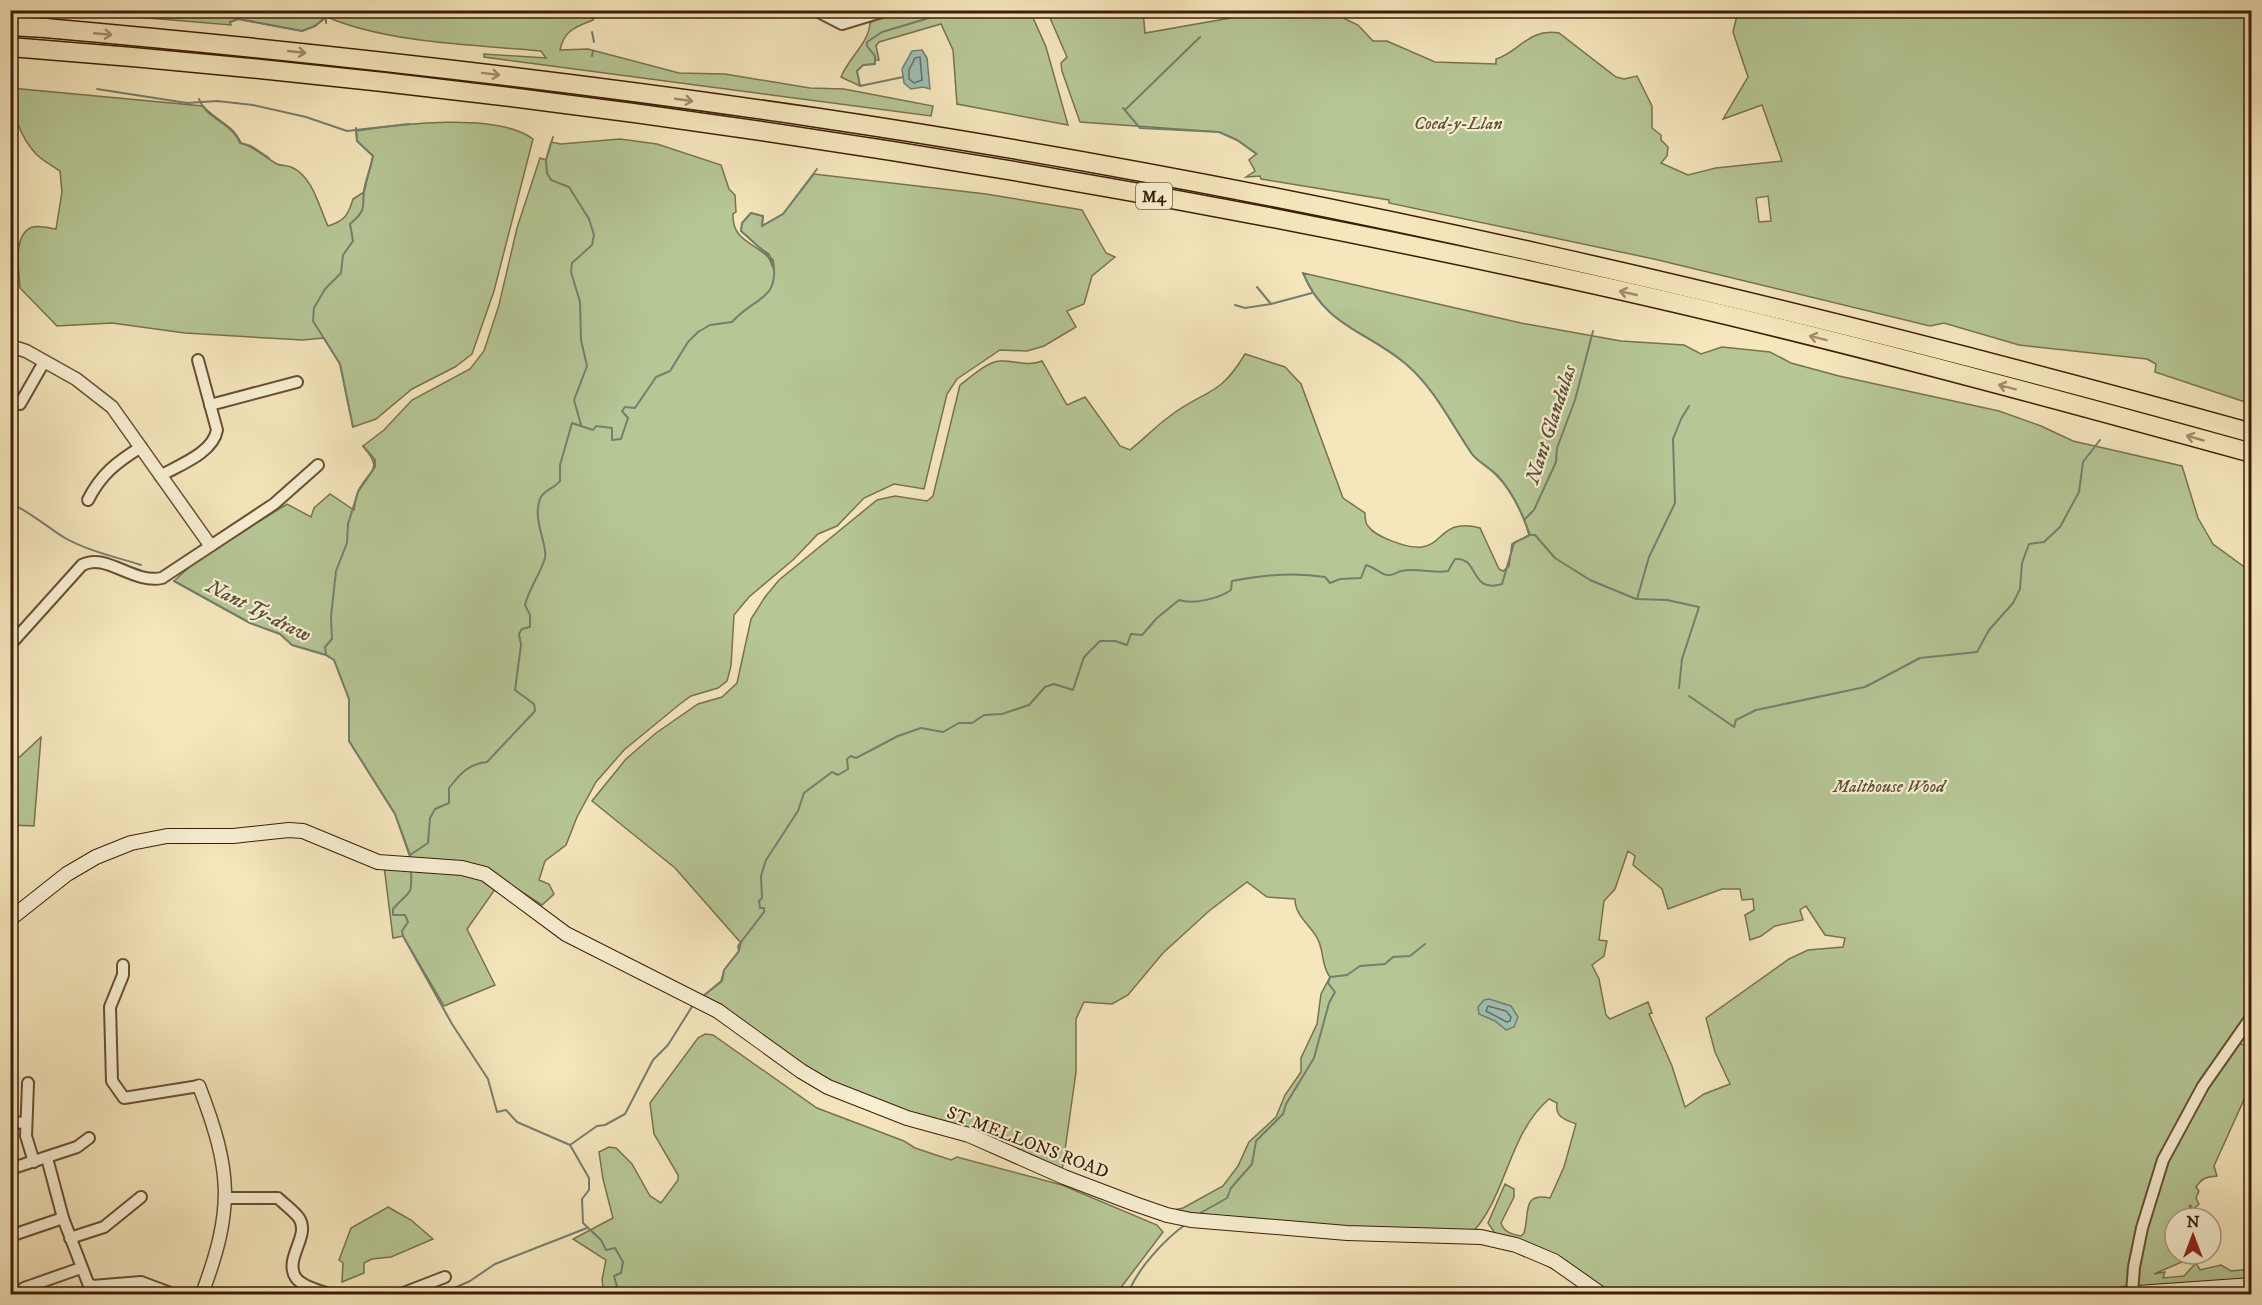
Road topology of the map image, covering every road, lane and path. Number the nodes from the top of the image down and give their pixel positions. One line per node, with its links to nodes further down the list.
1 (18, 10): 5 (street)
2 (815, 10): 3 (street)
3 (888, 10)
4 (10, 26): 13 (highway, M4, one-way to 13, bridge)
5 (10, 34)
6 (10, 47): 15 (highway, M4, one-way to 6)
7 (10, 346): 9 (street)
8 (198, 360): 12 (street)
9 (44, 362): 11 (street); 14 (street)
10 (297, 382): 12 (street)
11 (20, 404)
12 (210, 405): 17 (street)
13 (2252, 433)
14 (141, 447): 17 (street); 18 (street)
15 (2252, 453)
16 (318, 465): 19 (street)
17 (160, 476): 19 (street)
18 (88, 500)
19 (210, 545): 20 (street)
20 (10, 645)
21 (10, 919): 45 (main road, ST MELLONS ROAD)
22 (123, 965): 25 (street)
23 (2252, 1016): 46 (street)
24 (28, 1083): 27 (street)
25 (199, 1086): 33 (street)
26 (10, 1122): 27 (street)
27 (26, 1123): 30 (street)
28 (89, 1138): 29 (street)
29 (47, 1158): 30 (street); 34 (street)
30 (34, 1162): 31 (street)
31 (10, 1169)
32 (141, 1197): 36 (street)
33 (226, 1198): 42 (street); 43 (street)
34 (63, 1218): 35 (street); 36 (street)
35 (10, 1236)
36 (70, 1238): 37 (street)
37 (81, 1268): 40 (street); 41 (street)
38 (445, 1277): 44 (street)
39 (2252, 1285): 46 (main road)
40 (24, 1288)
41 (173, 1294)
42 (202, 1294)
43 (330, 1294)
44 (401, 1294)
45 (1601, 1294)
46 (2128, 1294)

